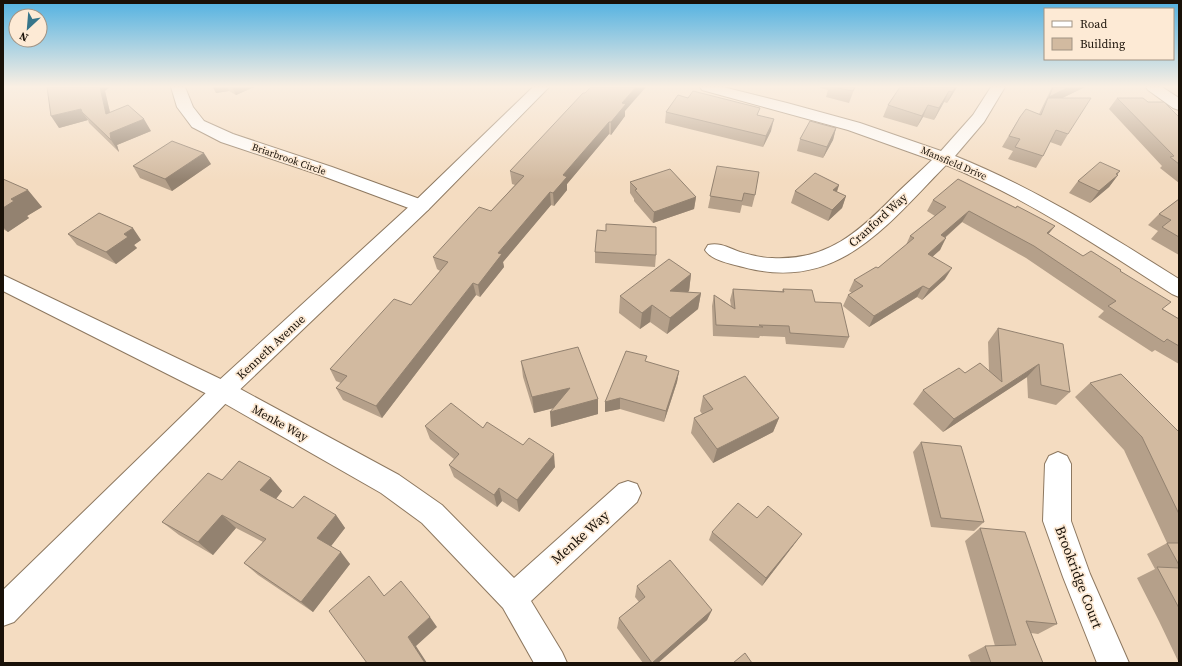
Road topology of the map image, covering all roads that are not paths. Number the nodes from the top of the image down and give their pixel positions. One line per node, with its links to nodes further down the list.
1 (193, 118): 6 (street, Briarbrook Circle)
2 (510, 118): 6 (street, Kenneth Avenue)
3 (835, 118): 5 (street, Mansfield Drive)
4 (978, 118): 5 (street, Cranford Way)
5 (943, 158): 7 (street, Cranford Way); 8 (street, Mansfield Drive)
6 (421, 206): 10 (street, Kenneth Avenue)
7 (715, 250)
8 (1179, 289)
9 (8, 290): 10 (street, Menke Way)
10 (224, 391): 13 (street, Menke Way); 14 (street, Kenneth Avenue)
11 (1058, 464): 16 (street, Brookridge Court)
12 (628, 493): 13 (street, Menke Way)
13 (513, 598): 15 (street, Menke Way)
14 (3, 611)
15 (551, 663)
16 (1113, 663)

